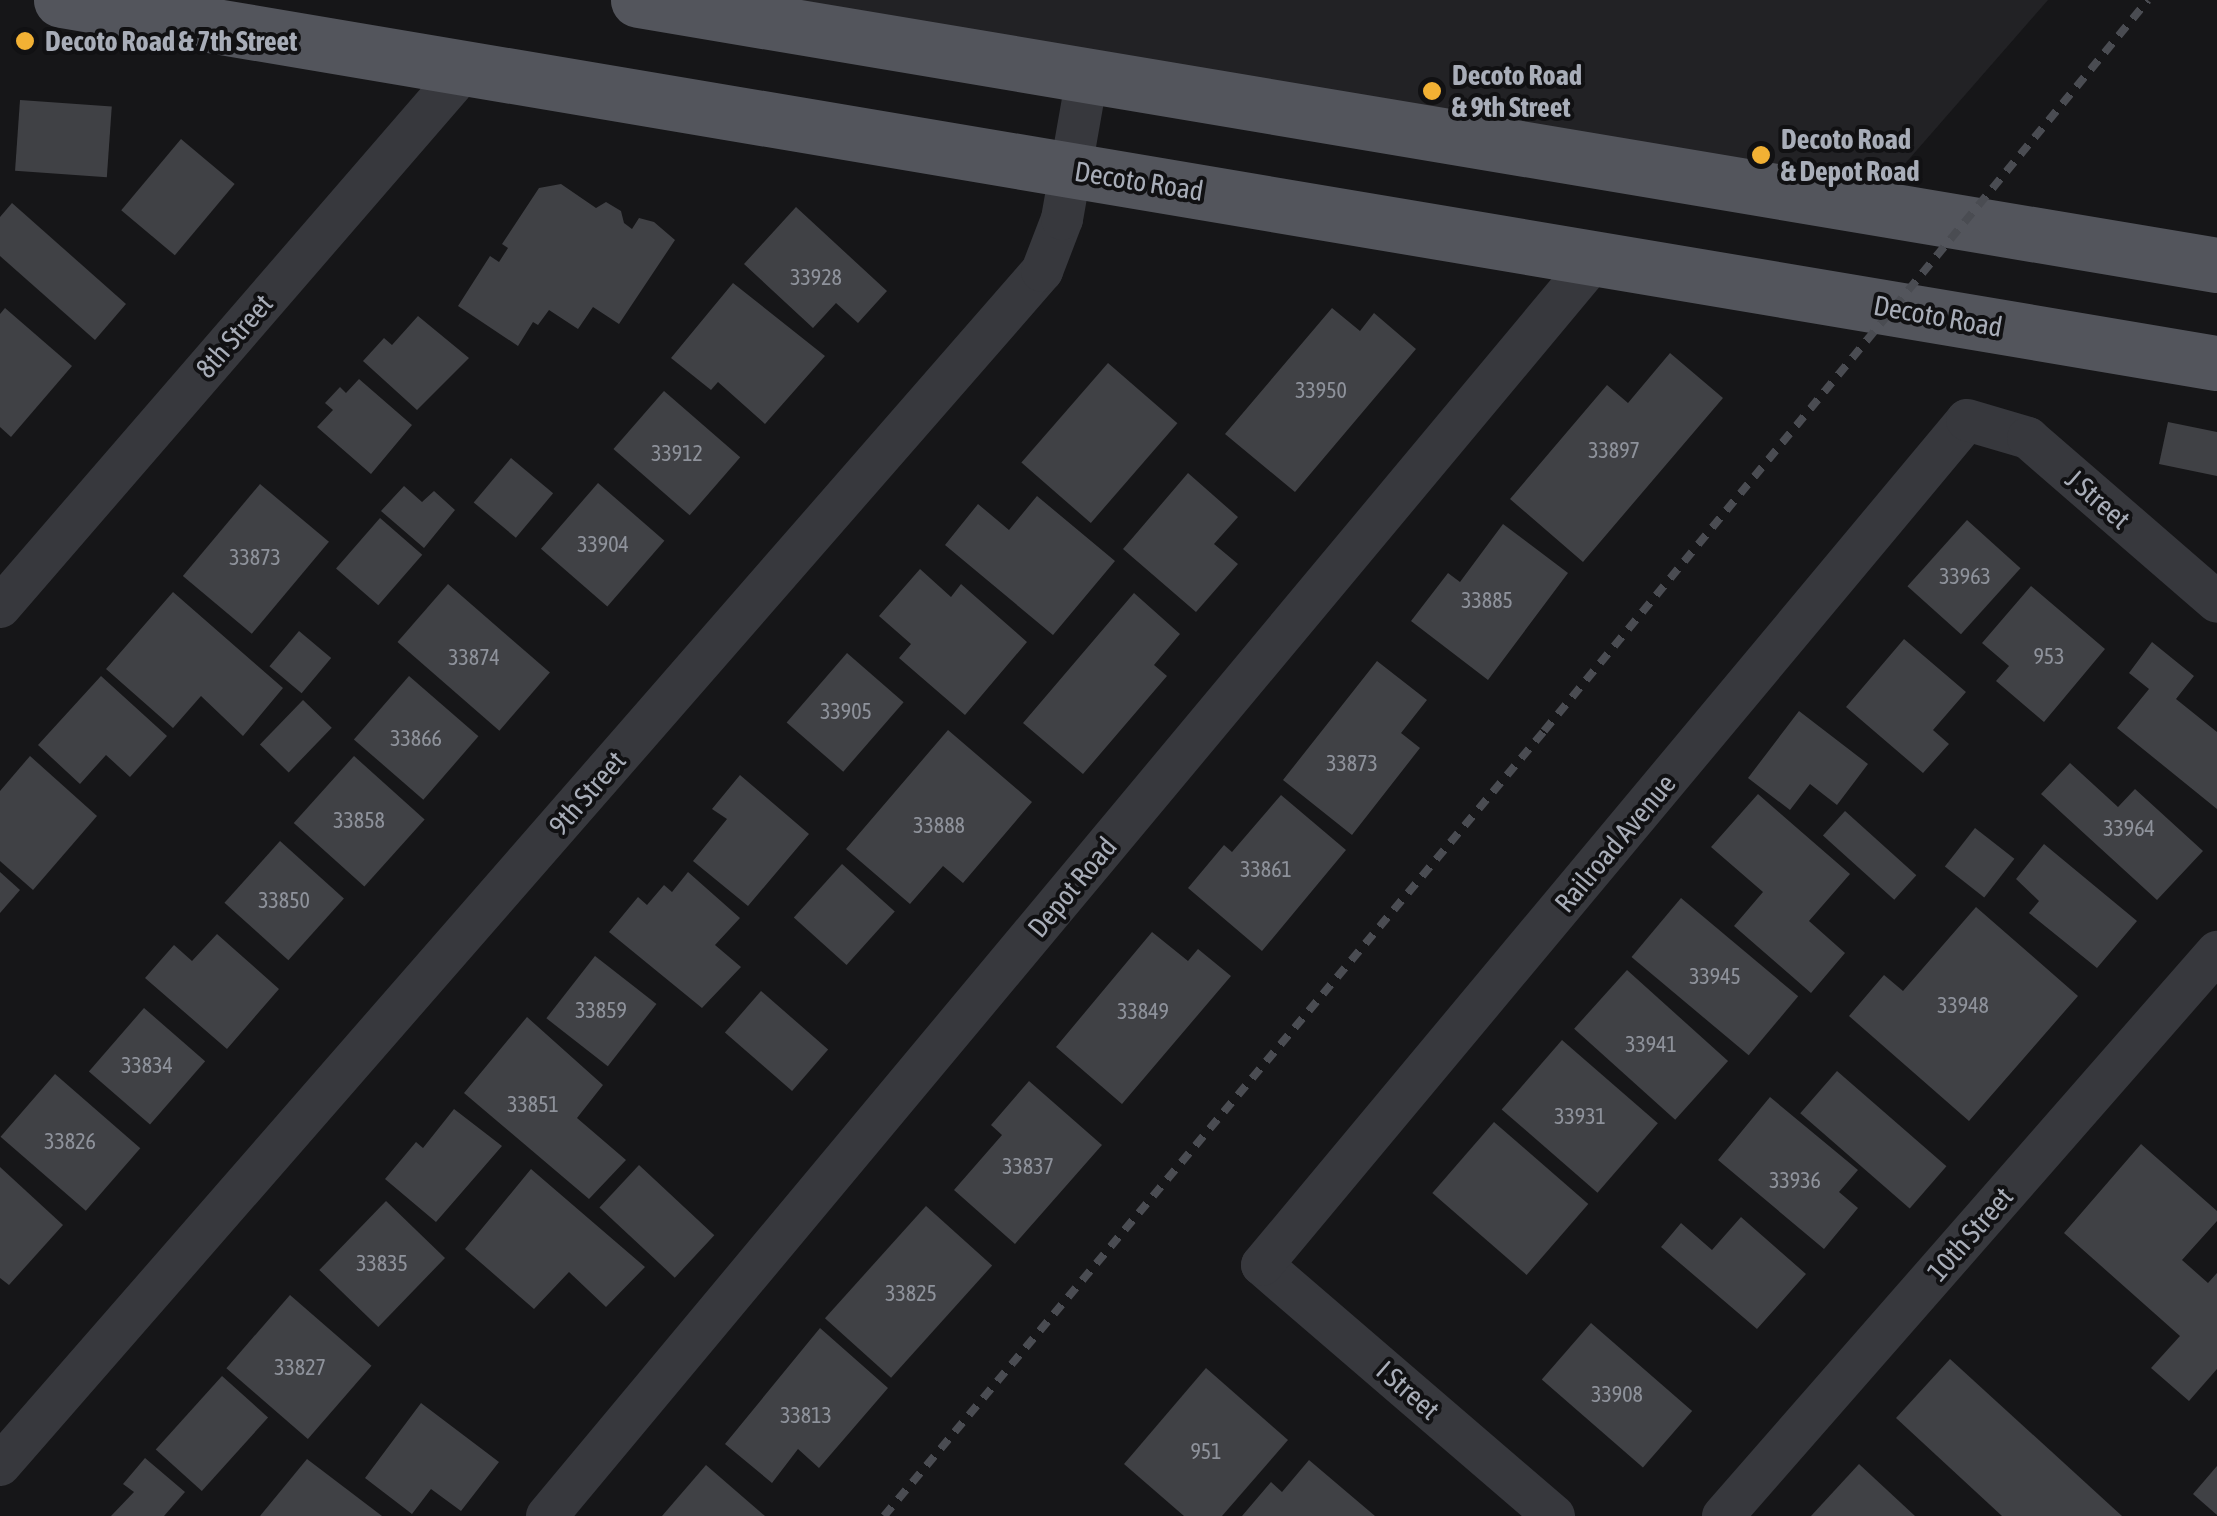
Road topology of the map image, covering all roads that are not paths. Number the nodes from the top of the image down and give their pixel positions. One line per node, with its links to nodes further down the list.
1 (62, 0): 3 (main road, Decoto Road)
2 (638, 0): 4 (main road)
3 (468, 66): 5 (main road, Decoto Road); 11 (street, 8th Street)
4 (1087, 77): 5 (street, 9th Street); 7 (main road)
5 (1072, 170): 6 (main road, Decoto Road); 14 (street, 9th Street)
6 (1597, 257): 8 (main road, Decoto Road); 15 (street, Depot Road)
7 (2217, 265)
8 (2217, 363)
9 (1967, 420): 10 (street, J Street); 13 (street, Railroad Avenue)
10 (2217, 602)
11 (0, 607)
12 (2217, 952): 17 (street, 10th Street)
13 (1262, 1265): 16 (street, I Street)
14 (0, 1465)
15 (546, 1516)
16 (1554, 1516)
17 (1723, 1516)

